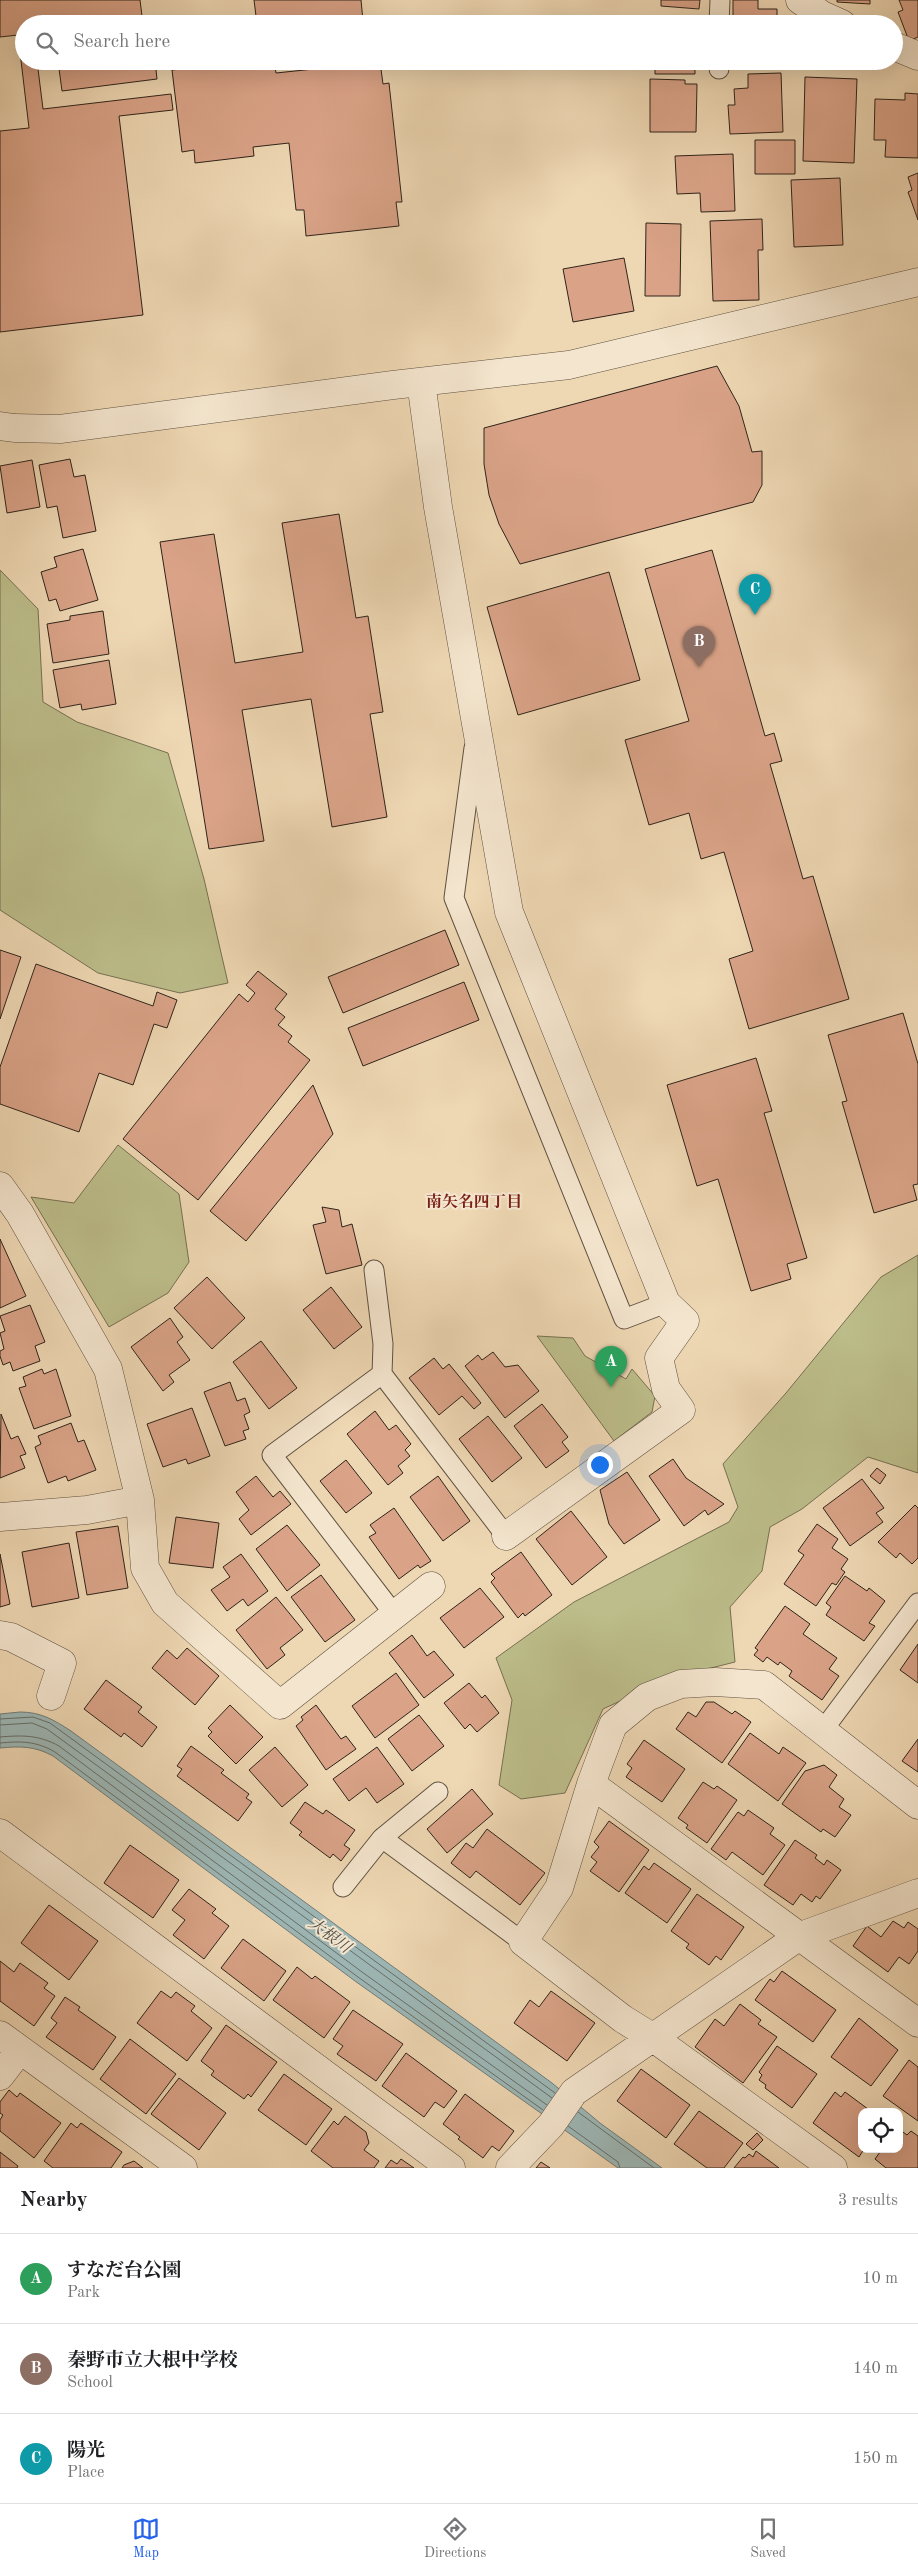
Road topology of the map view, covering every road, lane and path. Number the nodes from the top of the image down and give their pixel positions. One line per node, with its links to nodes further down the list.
1 (720, 0): 3 (lane)
2 (800, 0): 4 (street)
3 (719, 15)
4 (822, 15)
5 (903, 50): 6 (street)
6 (918, 56)
7 (918, 282): 8 (street)
8 (421, 382): 9 (street); 10 (street)
9 (0, 426)
10 (477, 727): 13 (street); 13 (lane)
11 (0, 1186): 15 (street)
12 (374, 1270): 14 (lane)
13 (666, 1303): 17 (street)
14 (382, 1374): 17 (lane); 20 (lane)
15 (140, 1500): 16 (street); 20 (street)
16 (0, 1517)
17 (506, 1536)
18 (431, 1586): 20 (street)
19 (918, 1603): 23 (lane)
20 (394, 1614)
21 (0, 1635): 22 (street)
22 (51, 1696)
23 (823, 1730): 24 (street); 26 (street)
24 (591, 1784): 31 (street); 32 (street)
25 (438, 1792): 28 (lane)
26 (918, 1805)
27 (0, 1833): 38 (street)
28 (382, 1838): 29 (lane); 32 (lane)
29 (343, 1887)
30 (918, 1893): 31 (street)
31 (798, 1936): 33 (street); 34 (street)
32 (523, 1942): 34 (street)
33 (918, 2023)
34 (652, 2037): 39 (street); 40 (street)
35 (10, 2043): 36 (street); 37 (street)
36 (0, 2076)
37 (183, 2168)
38 (451, 2168)
39 (510, 2168)
40 (833, 2168)

